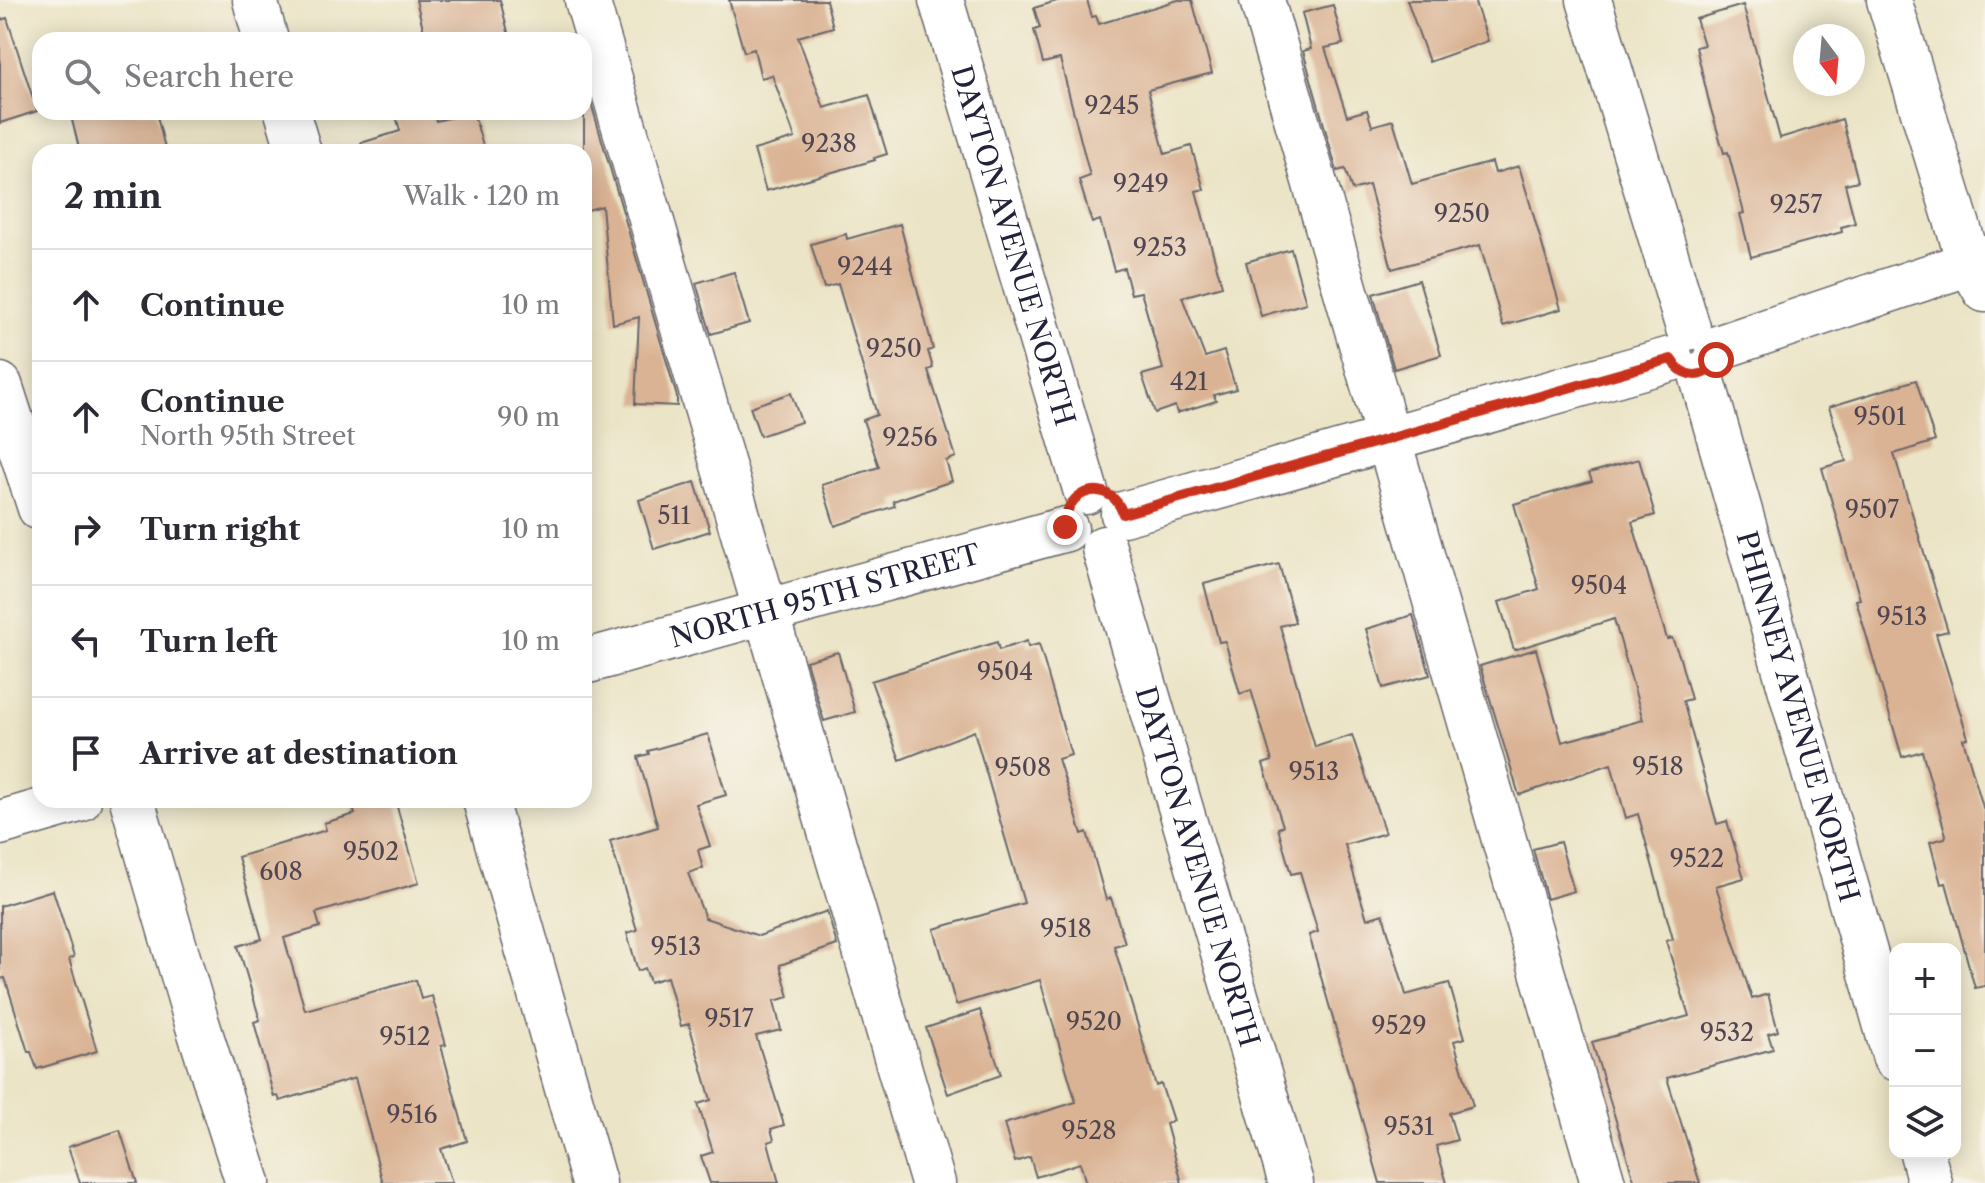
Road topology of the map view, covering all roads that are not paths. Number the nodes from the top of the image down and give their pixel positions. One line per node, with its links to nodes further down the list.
1 (255, 0): 7 (street)
2 (587, 0): 17 (street)
3 (941, 0): 15 (street, DAYTON AVENUE NORTH)
4 (1262, 0): 13 (street)
5 (1589, 0): 11 (street, PHINNEY AVENUE NORTH)
6 (1889, 0): 10 (street)
7 (264, 32)
8 (289, 120): 9 (street)
9 (297, 144)
10 (1980, 270): 11 (street)
11 (1694, 352): 13 (street); 23 (street, PHINNEY AVENUE NORTH)
12 (0, 385): 14 (street)
13 (1387, 439): 16 (street); 29 (street)
14 (32, 483)
15 (1076, 511): 16 (street); 17 (street, NORTH 95TH STREET)
16 (1114, 531): 28 (street, DAYTON AVENUE NORTH)
17 (767, 612): 18 (street, NORTH 95TH STREET); 27 (street)
18 (592, 660)
19 (52, 808): 22 (street)
20 (134, 808): 25 (street)
21 (487, 808): 26 (street)
22 (0, 823)
23 (1889, 1037)
24 (1924, 1159): 30 (street)
25 (248, 1183)
26 (594, 1183)
27 (933, 1183)
28 (1291, 1183)
29 (1603, 1183)
30 (1930, 1183)

